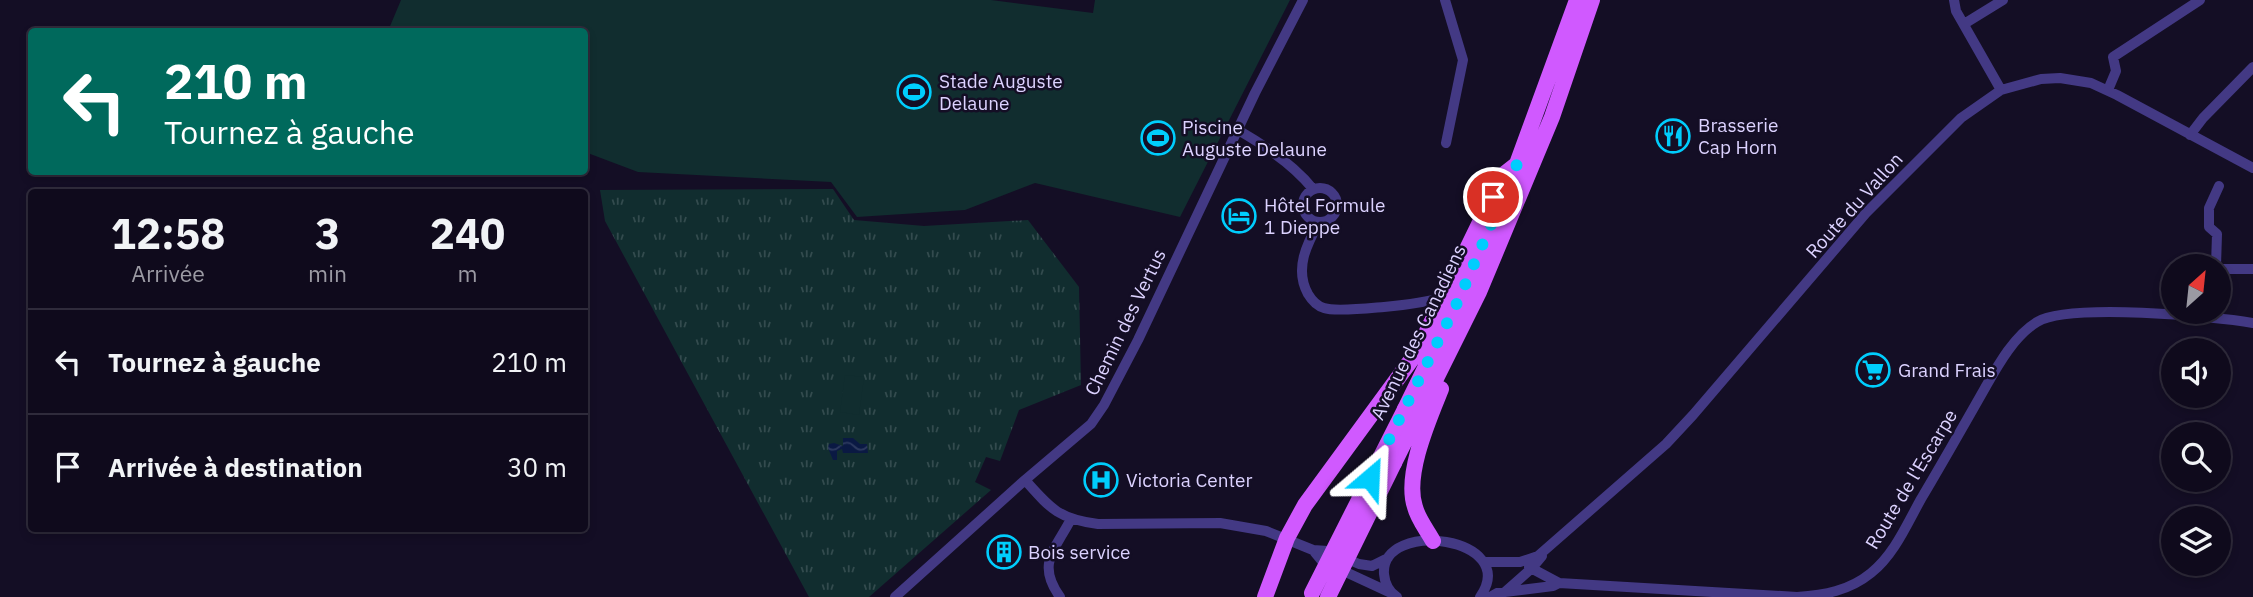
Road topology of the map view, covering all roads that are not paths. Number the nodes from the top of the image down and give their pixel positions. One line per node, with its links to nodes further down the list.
1 (1303, 0): 12 (street, Chemin des Vertus)
2 (1445, 0): 14 (street)
3 (1577, 0): 15 (main road, Avenue des Canadiens)
4 (1592, 0): 23 (main road, Avenue des Canadiens)
5 (1954, 0): 8 (street)
6 (2003, 0): 8 (street)
7 (2200, 0): 11 (street)
8 (1965, 24): 10 (street)
9 (2253, 67): 13 (street)
10 (2001, 90): 11 (street, Route du Vallon); 32 (street, Route du Vallon)
11 (2108, 90): 13 (street, Route du Vallon)
12 (1238, 130): 18 (street); 28 (street, Chemin des Vertus)
13 (2190, 135): 16 (street, Route du Vallon)
14 (1446, 143)
15 (1517, 164): 24 (main road); 41 (main road, Avenue des Canadiens, bridge)
16 (2253, 168)
17 (2219, 186): 20 (street)
18 (1313, 189): 19 (street); 19 (street)
19 (1319, 222): 24 (street)
20 (2217, 254)
21 (2231, 268): 22 (street)
22 (2253, 269)
23 (1479, 292): 31 (main road); 41 (main road, Avenue des Canadiens, bridge)
24 (1444, 296): 30 (main road)
25 (2161, 314): 38 (street, Route de l'Escarpe)
26 (2231, 318): 27 (street, Route de l'Escarpe)
27 (2253, 323)
28 (1025, 480): 29 (street); 42 (street, Chemin des Vertus)
29 (1070, 519): 30 (street); 43 (street)
30 (1287, 538): 33 (street); 44 (main road)
31 (1433, 541): 34 (street); 35 (street)
32 (1548, 548): 36 (street); 37 (street)
33 (1313, 550): 34 (street); 40 (street)
34 (1388, 558): 40 (street)
35 (1485, 562): 36 (street); 45 (street)
36 (1520, 562): 37 (street, Route de l'Escarpe)
37 (1532, 568): 38 (street, Route de l'Escarpe); 39 (street)
38 (1559, 583): 39 (street, Route de l'Escarpe)
39 (1504, 592): 46 (street, Route de l'Escarpe)
40 (1394, 595)
41 (1317, 596)
42 (895, 597)
43 (1060, 597)
44 (1265, 597)
45 (1480, 597)
46 (1490, 597)

